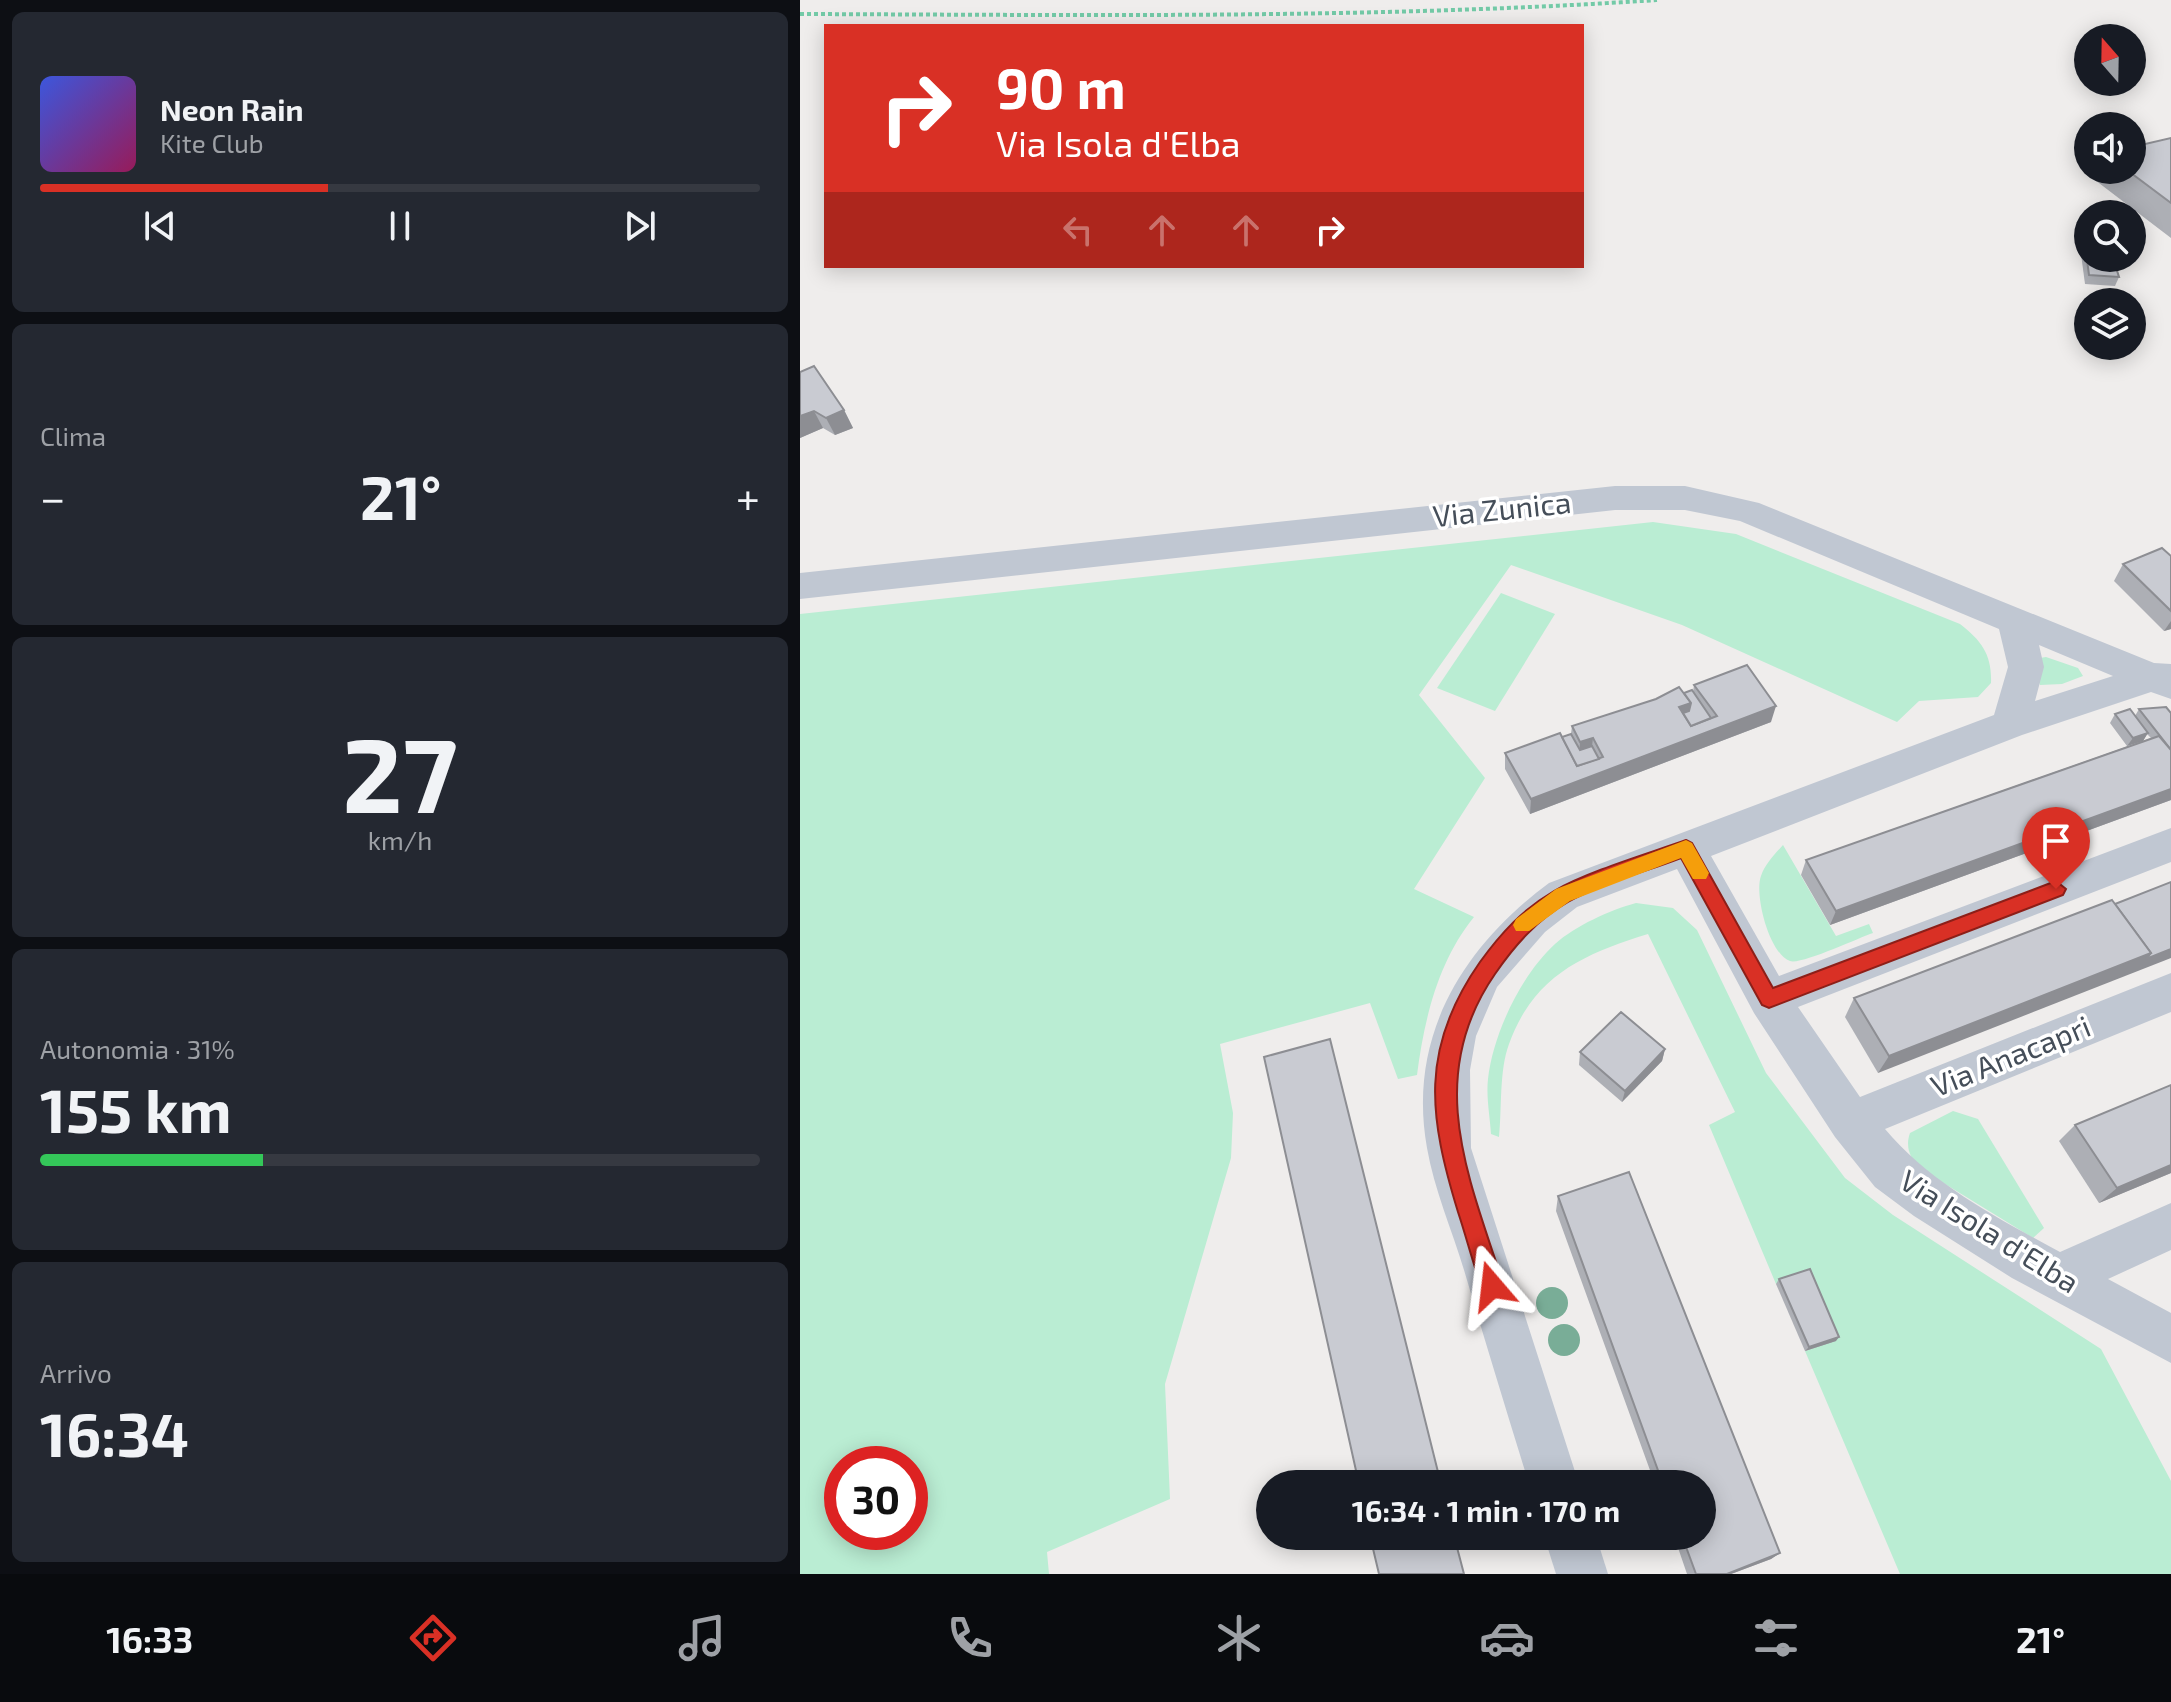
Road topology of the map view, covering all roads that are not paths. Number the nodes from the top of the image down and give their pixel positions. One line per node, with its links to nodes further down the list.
1 (800, 586): 2 (street, Via Zunica)
2 (2015, 621): 3 (street, Via Zunica); 4 (street)
3 (2165, 678): 4 (street)
4 (2010, 724): 6 (street)
5 (2171, 845): 8 (street)
6 (1686, 848): 8 (street, Via Isola d'Elba); 13 (street)
7 (2171, 992): 9 (street, Via Anacapri)
8 (1769, 999): 9 (street, Via Isola d'Elba)
9 (1851, 1122): 11 (street, Via Isola d'Elba)
10 (2171, 1226): 11 (street)
11 (2059, 1277): 12 (street, Via Isola d'Elba)
12 (2171, 1339)
13 (1550, 1470)
14 (1574, 1550): 15 (street)
15 (1582, 1574)

